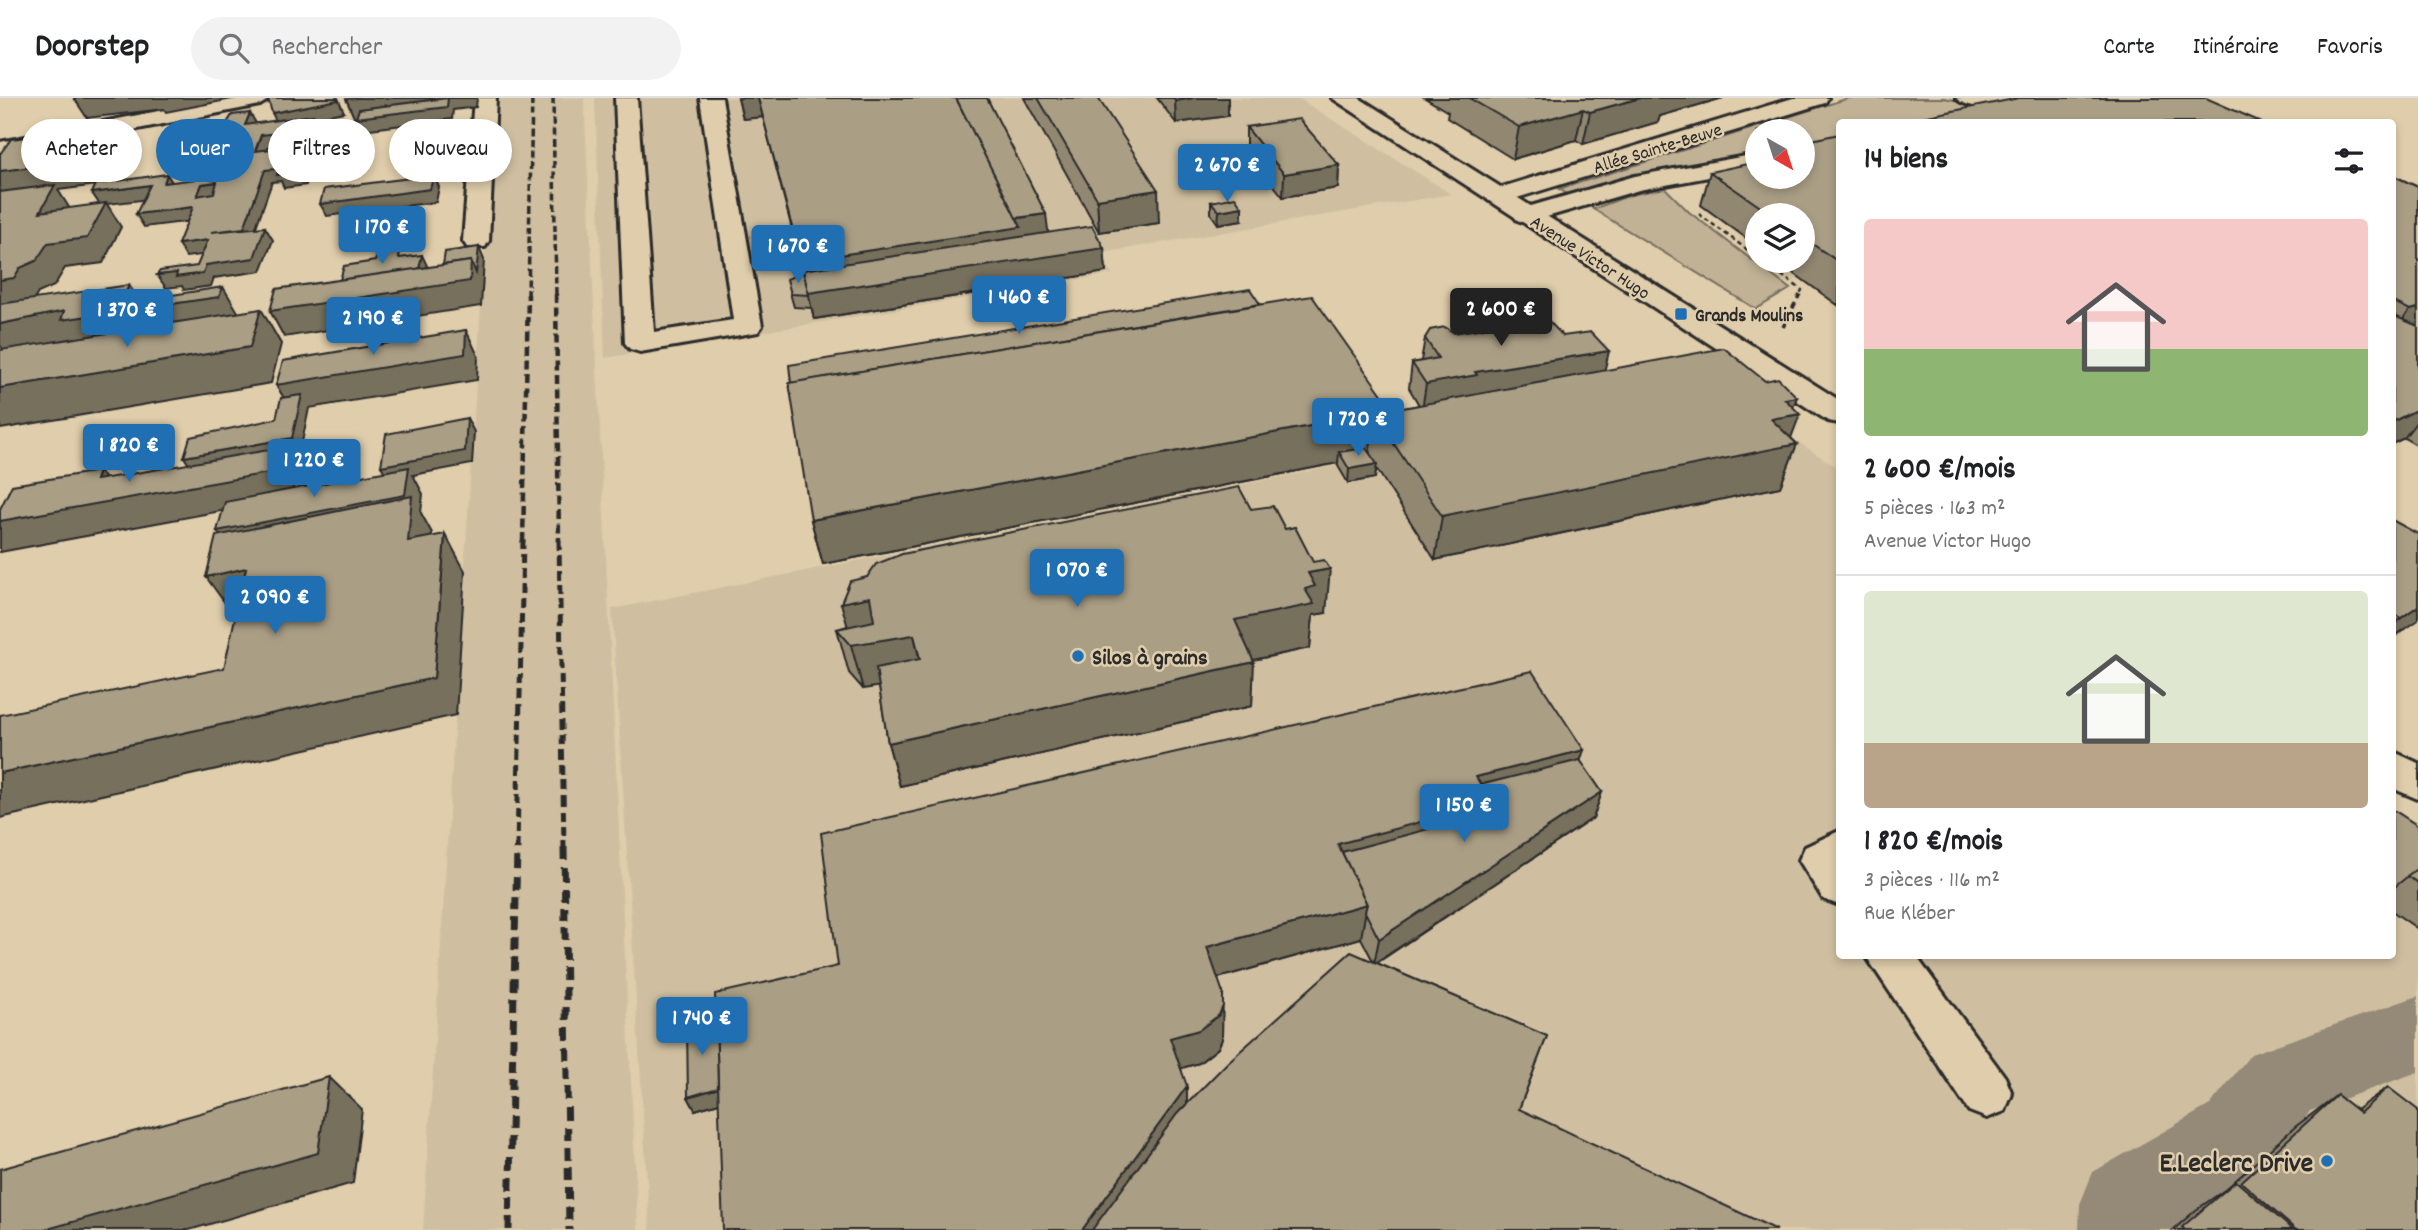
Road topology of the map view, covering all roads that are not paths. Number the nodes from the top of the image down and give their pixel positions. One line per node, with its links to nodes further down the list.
1 (260, 98): 9 (main road)
2 (485, 98): 13 (main road)
3 (626, 98): 4 (main road)
4 (710, 98)
5 (1343, 98): 11 (main road, Avenue Victor Hugo)
6 (1817, 98): 11 (main road, Allée Sainte-Beuve)
7 (1967, 98): 8 (main road)
8 (1994, 119)
9 (0, 149)
10 (1745, 163): 12 (main road)
11 (1498, 196): 12 (main road, Avenue Victor Hugo)
12 (1526, 215): 14 (main road, Avenue Victor Hugo)
13 (476, 241)
14 (1836, 412)
15 (2396, 769): 16 (main road)
16 (2418, 783)
17 (1836, 851): 18 (main road)
18 (1836, 882)
19 (1891, 959): 20 (main road)
20 (1987, 1094)

